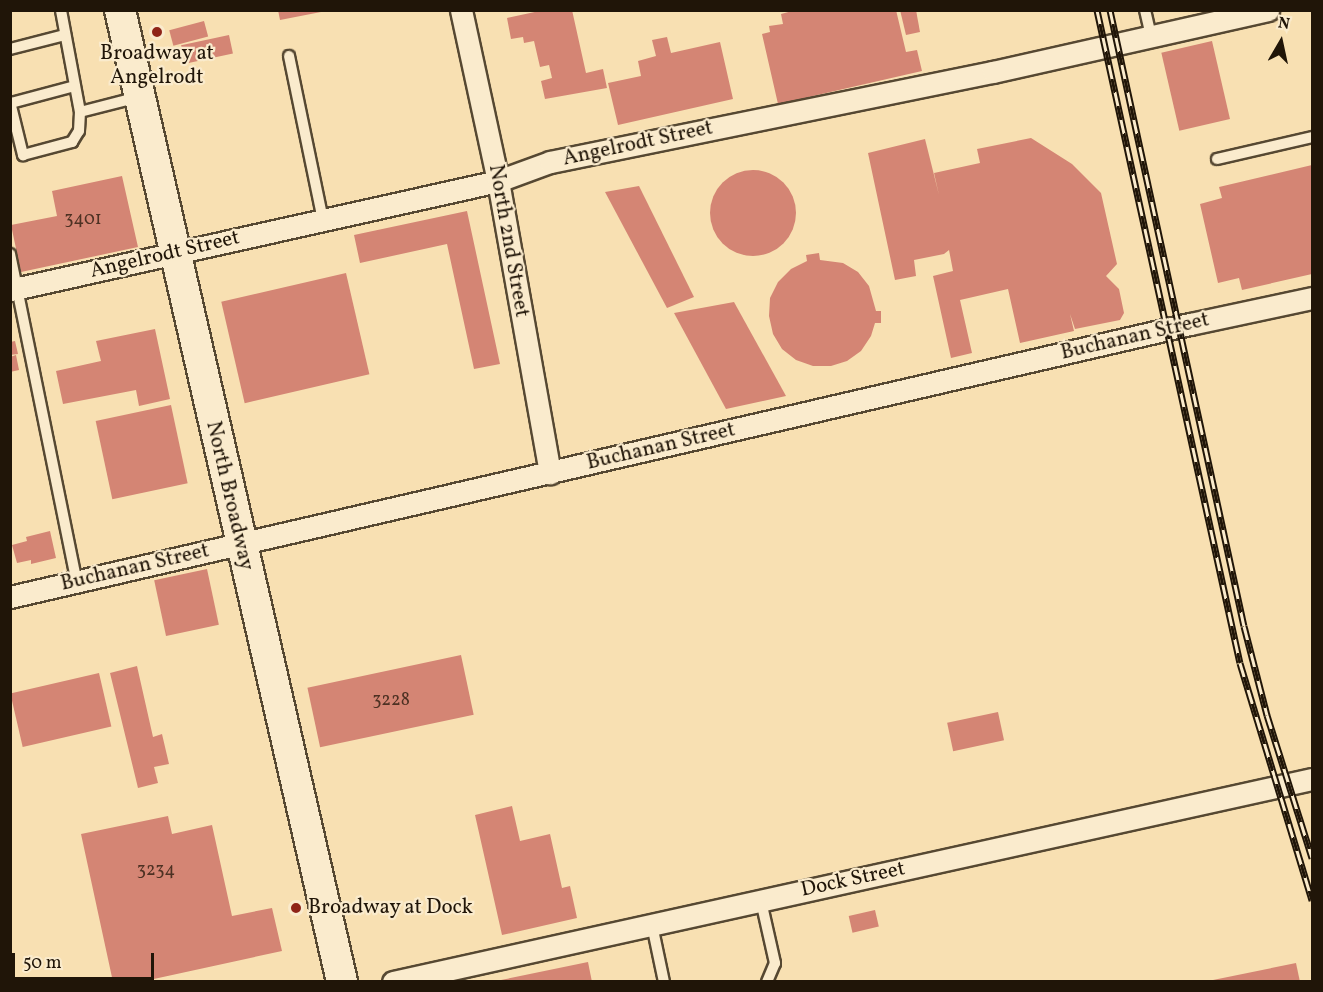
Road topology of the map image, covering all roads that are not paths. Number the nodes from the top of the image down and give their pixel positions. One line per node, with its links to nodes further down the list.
1 (61, 10): 6 (lane)
2 (120, 10): 11 (main road, North Broadway)
3 (461, 10): 16 (street, North 2nd Street)
4 (1145, 10): 7 (lane)
5 (1268, 10): 7 (street, Angelrodt Street)
6 (65, 35): 8 (lane); 10 (lane)
7 (1151, 36): 16 (street, Angelrodt Street)
8 (10, 49)
9 (289, 57): 17 (lane)
10 (75, 86): 12 (lane); 13 (lane)
11 (139, 97): 13 (lane); 18 (main road, North Broadway)
12 (11, 102): 13 (lane)
13 (80, 112)
14 (1312, 136): 15 (lane)
15 (1217, 159)
16 (498, 181): 17 (street, Angelrodt Street); 22 (street, North 2nd Street)
17 (323, 220): 18 (street, Angelrodt Street)
18 (174, 253): 20 (street, Angelrodt Street); 23 (main road, North Broadway)
19 (10, 254): 20 (lane)
20 (14, 289): 24 (lane)
21 (1312, 298): 22 (street, Buchanan Street)
22 (550, 473): 23 (street, Buchanan Street)
23 (240, 544): 24 (street, Buchanan Street); 29 (main road, North Broadway)
24 (77, 582): 25 (street, Buchanan Street)
25 (10, 597)
26 (1312, 779): 27 (street, Dock Street)
27 (761, 901): 28 (street, Dock Street); 32 (lane)
28 (652, 925): 30 (street, Dock Street); 31 (lane)
29 (342, 981)
30 (393, 981)
31 (664, 981)
32 (767, 981)

